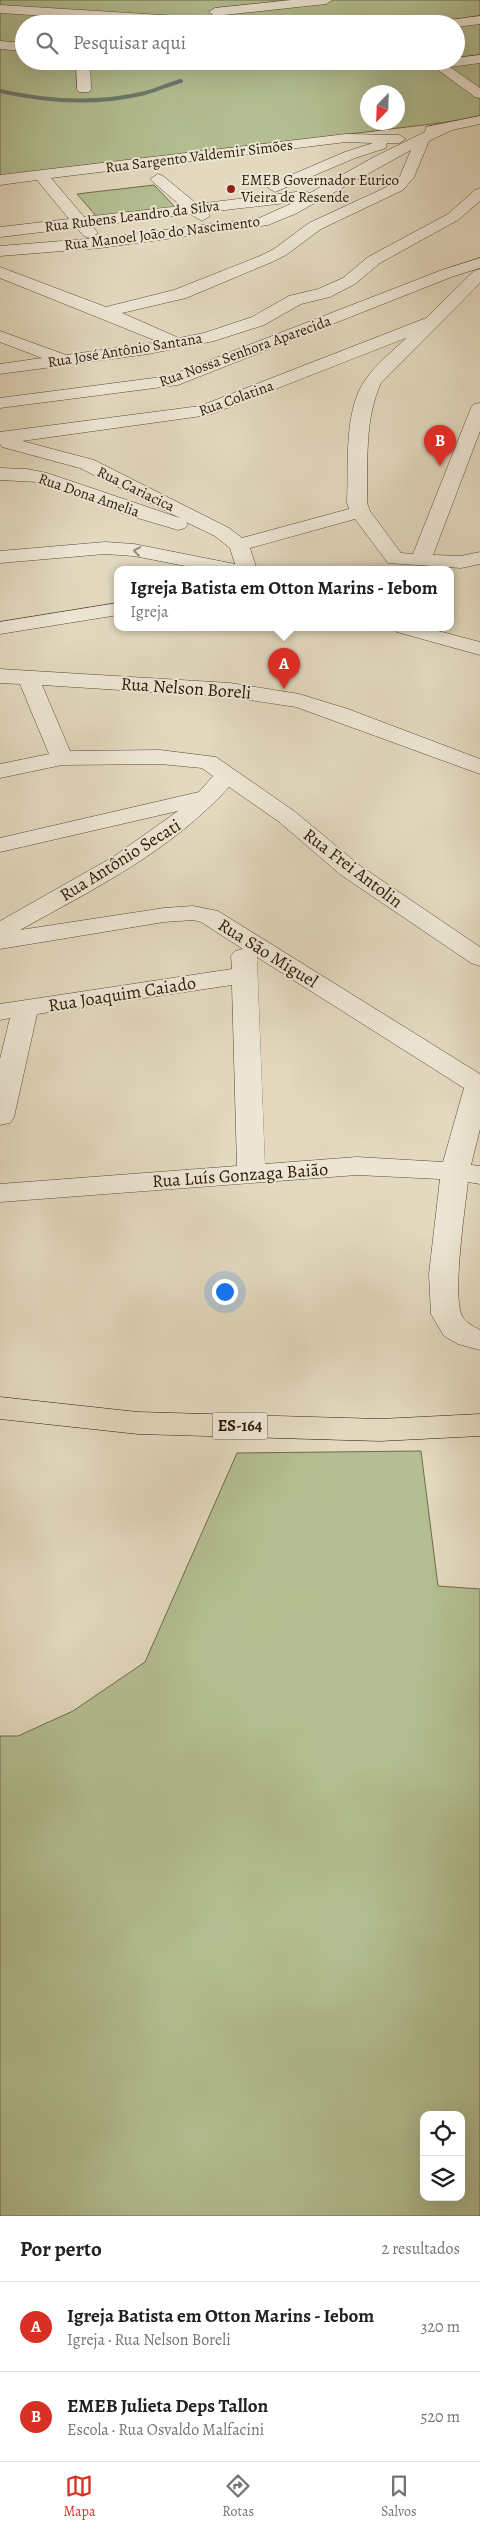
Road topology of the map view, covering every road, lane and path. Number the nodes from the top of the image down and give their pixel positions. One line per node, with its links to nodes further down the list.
1 (326, 0): 4 (street)
2 (0, 9): 3 (street)
3 (107, 15)
4 (188, 15)
5 (480, 20): 6 (street)
6 (465, 22)
7 (0, 45): 8 (street)
8 (15, 46)
9 (480, 59): 10 (street)
10 (465, 60)
11 (83, 70): 13 (street)
12 (446, 70): 14 (street)
13 (84, 89)
14 (480, 94)
15 (480, 120): 16 (street)
16 (449, 126): 17 (street); 18 (street, Rua Manoel João do Nascimento)
17 (399, 139): 19 (street); 21 (street, Rua Sargento Valdemir Simões)
18 (423, 139): 30 (street, Rua Manoel João do Nascimento); 43 (street)
19 (350, 155): 20 (street); 26 (street)
20 (293, 162)
21 (42, 176): 23 (street, Rua Sargento Valdemir Simões); 28 (street)
22 (177, 177): 24 (street)
23 (0, 180)
24 (158, 180): 25 (street); 34 (street)
25 (139, 182)
26 (275, 187)
27 (72, 188): 28 (street)
28 (53, 190): 29 (street); 32 (street)
29 (35, 192)
30 (323, 193): 34 (street, Rua Rubens Leandro da Silva); 36 (street, Rua Manoel João do Nascimento)
31 (480, 193): 46 (street, Rua José Antônio Santana)
32 (65, 206): 33 (street); 35 (street)
33 (47, 209)
34 (194, 209): 35 (street, Rua Rubens Leandro da Silva); 36 (street)
35 (81, 223): 37 (street, Rua Rubens Leandro da Silva); 38 (street)
36 (216, 229): 38 (street, Rua Manoel João do Nascimento)
37 (0, 232)
38 (100, 243): 39 (street, Rua Manoel João do Nascimento)
39 (0, 251)
40 (480, 263): 49 (street, Rua Nossa Senhora Aparecida)
41 (0, 272): 43 (street)
42 (480, 274): 44 (street)
43 (104, 312): 46 (street)
44 (432, 322): 51 (street, Rua Colatina); 55 (street)
45 (0, 336): 47 (street)
46 (177, 343): 47 (street, Rua José Antônio Santana)
47 (63, 360): 48 (street, Rua José Antônio Santana)
48 (0, 369)
49 (0, 403)
50 (480, 408): 58 (street)
51 (0, 439): 52 (street, Rua Cariacica)
52 (19, 445): 53 (street); 56 (street, Rua Cariacica)
53 (0, 449)
54 (0, 474): 56 (street, Rua Dona Amelia)
55 (360, 512): 56 (street); 58 (street)
56 (237, 542): 61 (street)
57 (0, 556): 60 (street, one-way to 57)
58 (420, 561): 59 (street)
59 (474, 562)
60 (216, 566)
61 (246, 566)
62 (114, 610): 64 (street)
63 (454, 627): 66 (street)
64 (0, 628)
65 (415, 631): 67 (street)
66 (480, 634)
67 (480, 649)
68 (0, 676): 69 (street, Rua Nelson Boreli)
69 (28, 678): 70 (street); 71 (street, Rua Nelson Boreli)
70 (62, 758): 72 (street, Rua Frei Antolin); 73 (street, Rua Frei Antolin)
71 (480, 768)
72 (0, 771)
73 (228, 774): 74 (street, Rua Antônio Secati); 79 (street, Rua Frei Antolin)
74 (210, 797): 75 (street); 76 (street, Rua Antônio Secati)
75 (0, 845)
76 (0, 931)
77 (244, 938): 78 (street, Rua São Miguel); 80 (street); 82 (street, Rua São Miguel)
78 (0, 942)
79 (480, 958)
80 (244, 974): 81 (street, Rua Joaquim Caiado); 85 (street)
81 (12, 1011): 83 (street)
82 (479, 1086): 84 (street)
83 (0, 1117)
84 (468, 1173): 85 (street, Rua Luís Gonzaga Baião); 87 (street)
85 (250, 1175): 86 (street, Rua Luís Gonzaga Baião)
86 (0, 1193)
87 (480, 1340)
88 (0, 1408): 89 (highway, ES-164)
89 (480, 1425)

